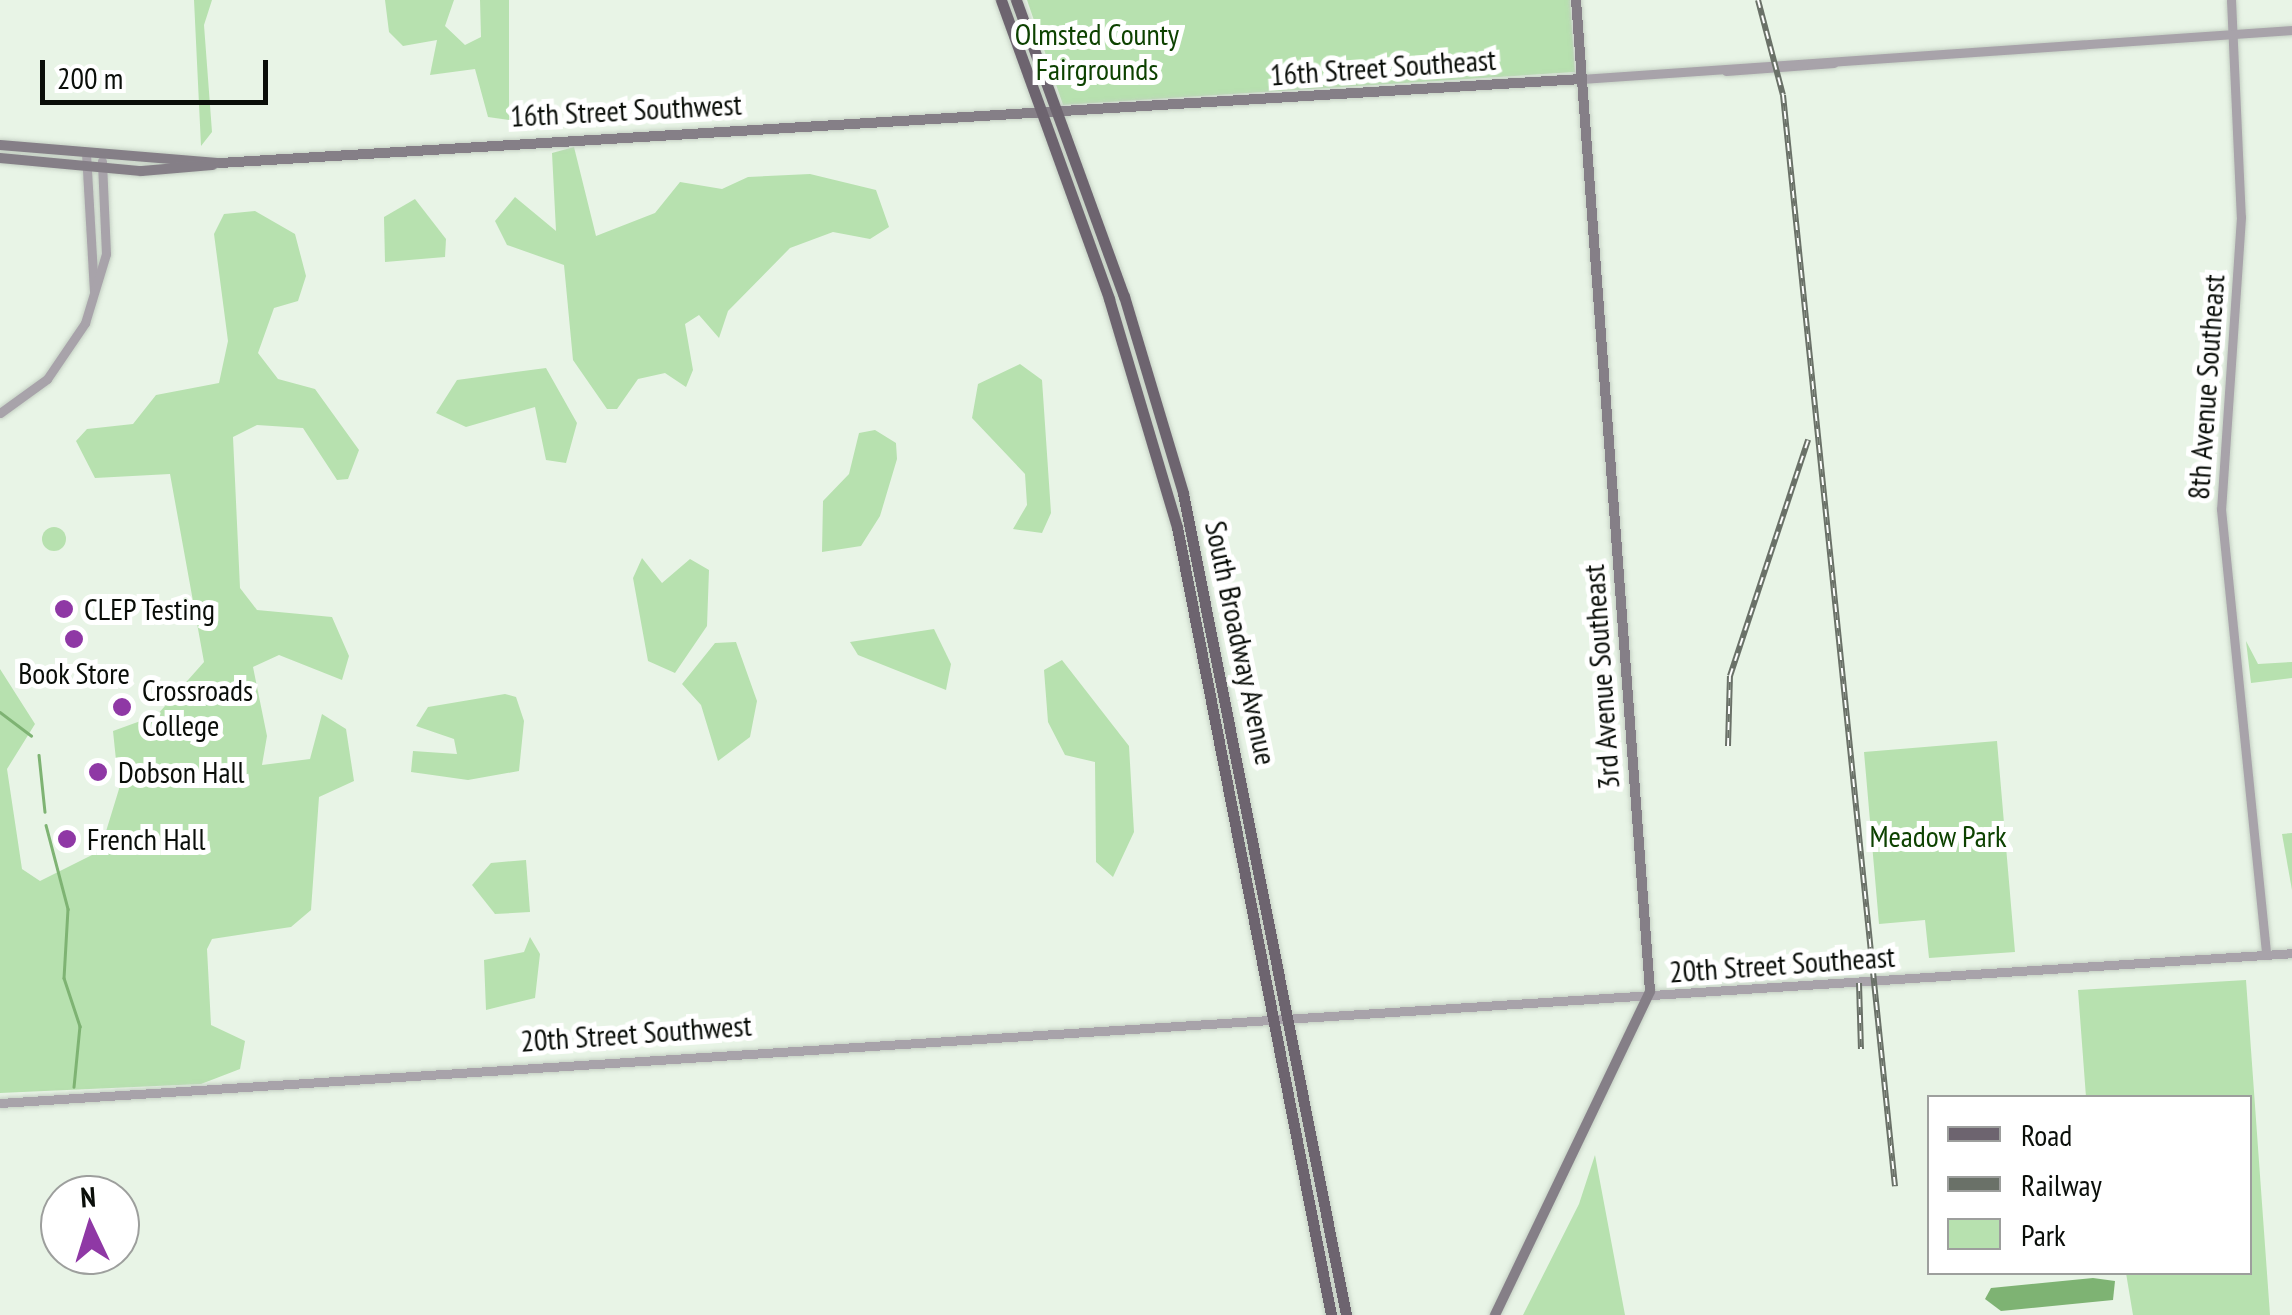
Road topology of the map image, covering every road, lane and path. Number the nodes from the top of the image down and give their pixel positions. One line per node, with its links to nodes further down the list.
1 (1001, 0): 8 (main road, South Broadway Avenue)
2 (1016, 0): 9 (main road, South Broadway Avenue)
3 (1576, 0): 7 (main road, 3rd Avenue Southeast)
4 (2231, 0): 6 (street, 8th Avenue Southeast)
5 (2292, 30): 6 (street, 16th Street Southeast)
6 (2234, 34): 7 (street, 16th Street Southeast); 20 (street, 8th Avenue Southeast)
7 (1581, 80): 9 (main road, 16th Street Southeast); 21 (main road, 3rd Avenue Southeast)
8 (1036, 114): 9 (main road, 16th Street Southeast); 14 (main road, 16th Street Southwest); 23 (main road, South Broadway Avenue)
9 (1054, 114): 22 (main road, South Broadway Avenue)
10 (0, 145): 11 (main road, 16th Street Southwest)
11 (86, 153): 12 (main road, 16th Street Southwest); 15 (street)
12 (102, 154): 14 (main road, 16th Street Southwest); 16 (street)
13 (0, 158): 15 (main road, 16th Street Southwest)
14 (220, 163): 16 (main road, 16th Street Southwest)
15 (87, 168): 16 (main road, 16th Street Southwest); 17 (street)
16 (103, 169): 17 (street)
17 (94, 294): 18 (street)
18 (0, 413)
19 (2292, 954): 20 (street, 20th Street Southeast)
20 (2266, 955): 21 (street, 20th Street Southeast)
21 (1649, 998): 22 (street, 20th Street Southeast); 27 (main road)
22 (1290, 1019): 23 (street, 20th Street Southeast); 26 (main road, South Broadway Avenue)
23 (1275, 1020): 24 (street, 20th Street Southwest); 25 (main road, South Broadway Avenue)
24 (0, 1103)
25 (1330, 1315)
26 (1346, 1315)
27 (1495, 1315)

